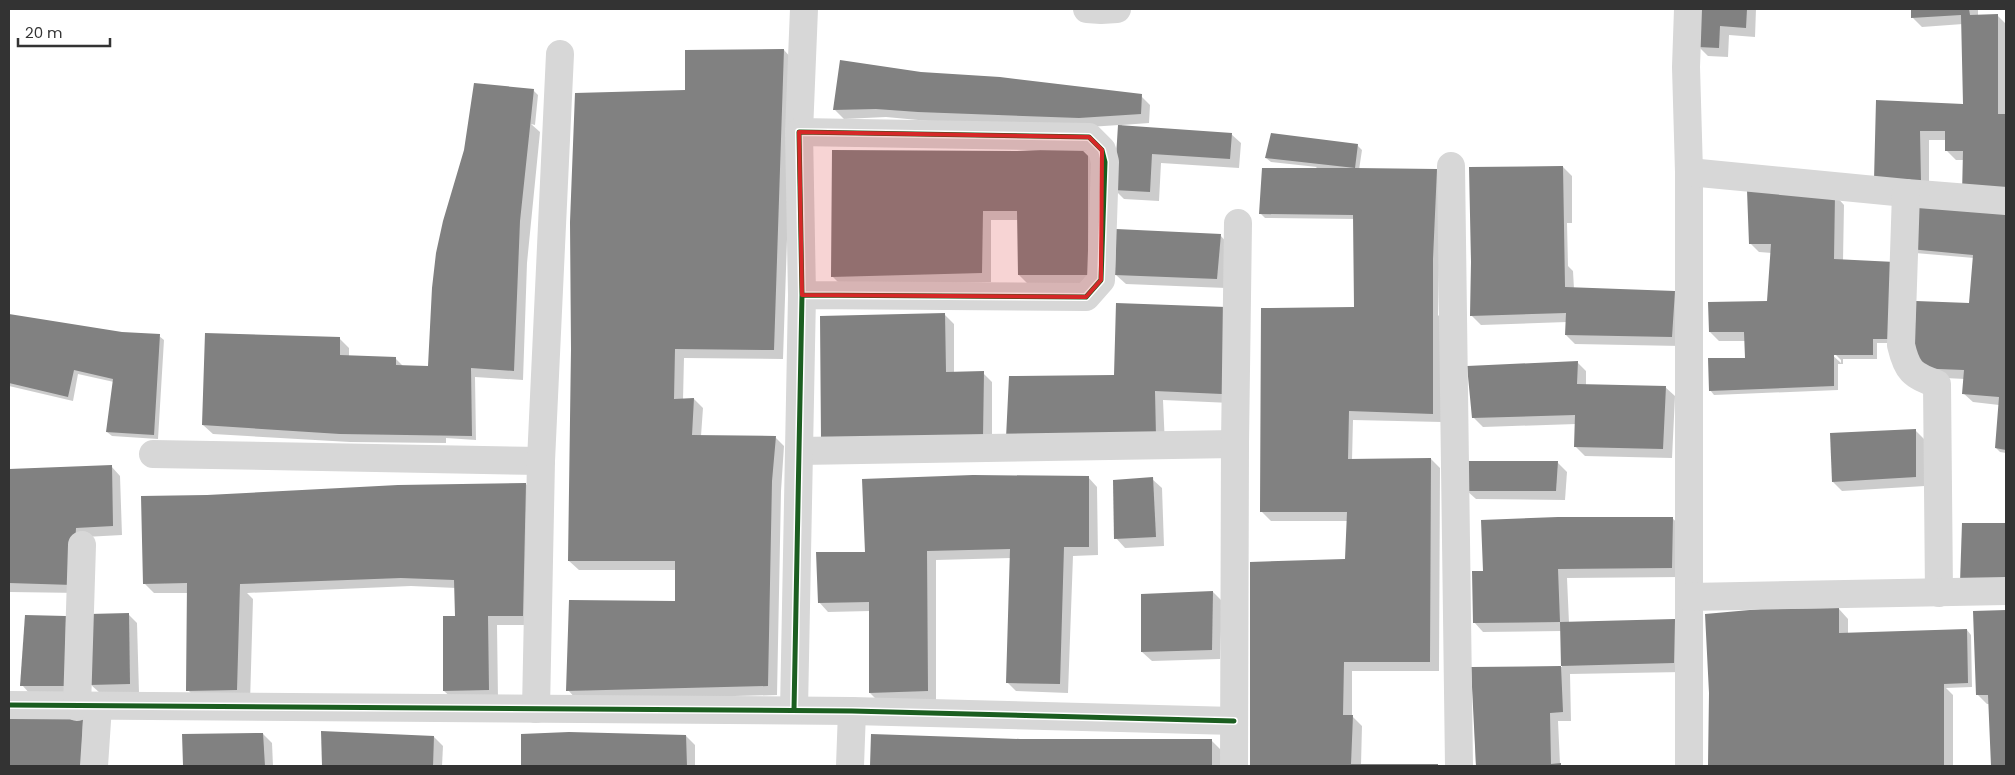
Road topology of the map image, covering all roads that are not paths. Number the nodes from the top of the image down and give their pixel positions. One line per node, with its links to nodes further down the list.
1 (804, 9): 6 (street)
2 (1087, 9): 3 (street)
3 (1118, 9)
4 (1688, 9): 8 (street)
5 (560, 54): 16 (street)
6 (799, 132): 12 (street); 12 (street)
7 (1451, 166): 30 (street)
8 (1689, 172): 9 (street); 20 (street)
9 (1906, 193): 10 (street); 19 (street)
10 (2006, 200)
11 (1238, 223): 13 (street)
12 (802, 295): 14 (street)
13 (1235, 444): 14 (street); 26 (street)
14 (799, 451): 24 (street)
15 (153, 454): 16 (street)
16 (540, 461): 23 (street)
17 (82, 545): 22 (street)
18 (2006, 591): 19 (street)
19 (1939, 592): 20 (street)
20 (1689, 597): 31 (street)
21 (9, 705): 22 (street)
22 (88, 706): 23 (street); 27 (street)
23 (536, 709): 24 (street)
24 (794, 710): 25 (street)
25 (852, 711): 26 (street); 28 (street)
26 (1234, 720): 29 (street)
27 (94, 766)
28 (850, 766)
29 (1234, 766)
30 (1459, 766)
31 (1689, 766)

